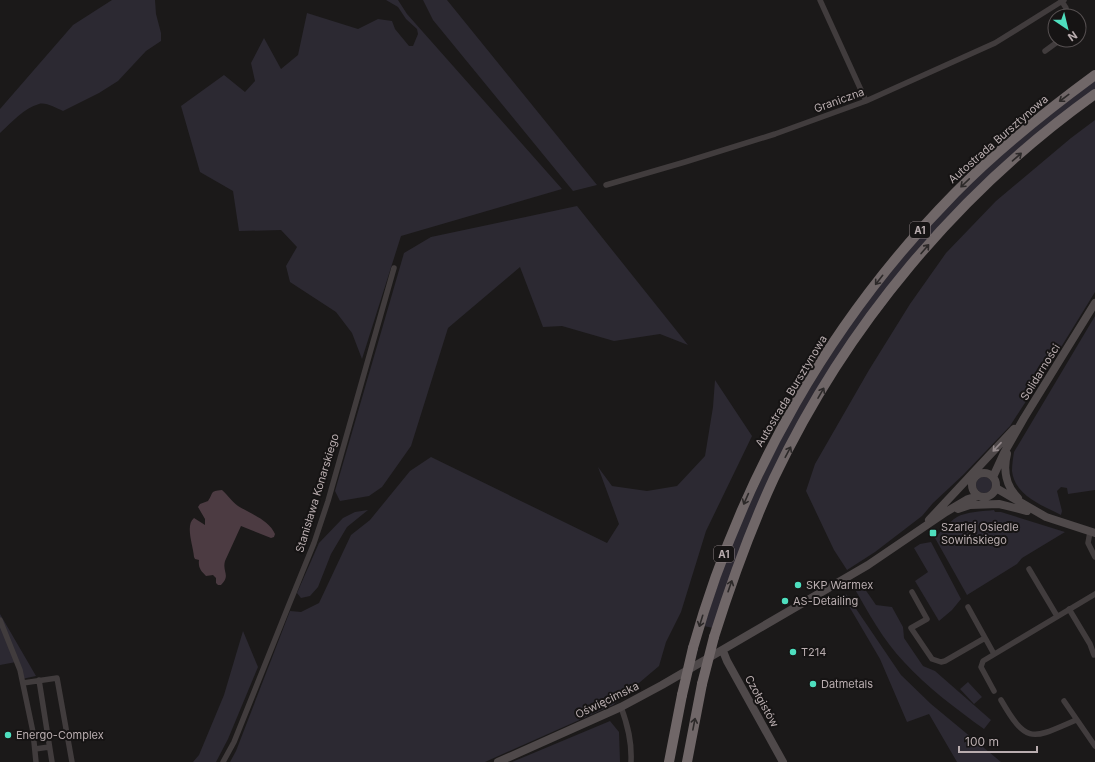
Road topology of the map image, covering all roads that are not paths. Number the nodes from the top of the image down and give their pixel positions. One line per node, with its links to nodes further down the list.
1 (820, 0): 7 (street)
2 (1062, 1): 7 (street, Graniczna)
3 (1049, 48): 4 (street)
4 (1045, 51)
5 (1095, 75): 49 (highway, Autostrada Bursztynowa / A1, one-way to 49, bridge)
6 (1095, 94): 50 (highway, A1, one-way to 6, bridge)
7 (866, 101): 8 (street, Graniczna)
8 (606, 185)
9 (394, 268): 46 (street, Stanisława Konarskiego)
10 (1095, 304): 11 (street, Solidarności)
11 (1024, 418): 12 (street, Solidarności); 20 (street, one-way to 20)
12 (1016, 431): 13 (street, Solidarności); 18 (street)
13 (990, 475): 14 (street); 15 (street)
14 (973, 488): 16 (street); 17 (street)
15 (994, 491): 16 (street); 18 (street)
16 (978, 496): 17 (street)
17 (946, 512): 18 (street); 20 (street)
18 (1038, 513): 19 (street)
19 (1092, 533): 21 (street)
20 (914, 534): 30 (street, Oświęcimska)
21 (1095, 557)
22 (1029, 569): 27 (street)
23 (912, 592): 29 (street)
24 (1095, 594): 26 (street)
25 (968, 607): 29 (street)
26 (1069, 609): 27 (street); 32 (street)
27 (1057, 616): 31 (street)
28 (0, 620): 34 (street)
29 (985, 638): 31 (street)
30 (723, 651): 38 (street, Oświęcimska); 51 (street, Czołgistów)
31 (994, 654): 35 (street)
32 (1094, 655)
33 (39, 680): 34 (street); 41 (street); 45 (street)
34 (23, 683): 42 (street)
35 (994, 691)
36 (1000, 700): 39 (street)
37 (1064, 701): 39 (street)
38 (621, 707): 47 (street, Oświęcimska); 48 (street)
39 (1076, 720): 40 (street)
40 (1095, 746)
41 (49, 747): 42 (street); 44 (street)
42 (35, 749): 43 (street)
43 (36, 762)
44 (52, 762)
45 (72, 762)
46 (223, 762)
47 (498, 762)
48 (631, 762)
49 (669, 762)
50 (687, 762)
51 (783, 762)

